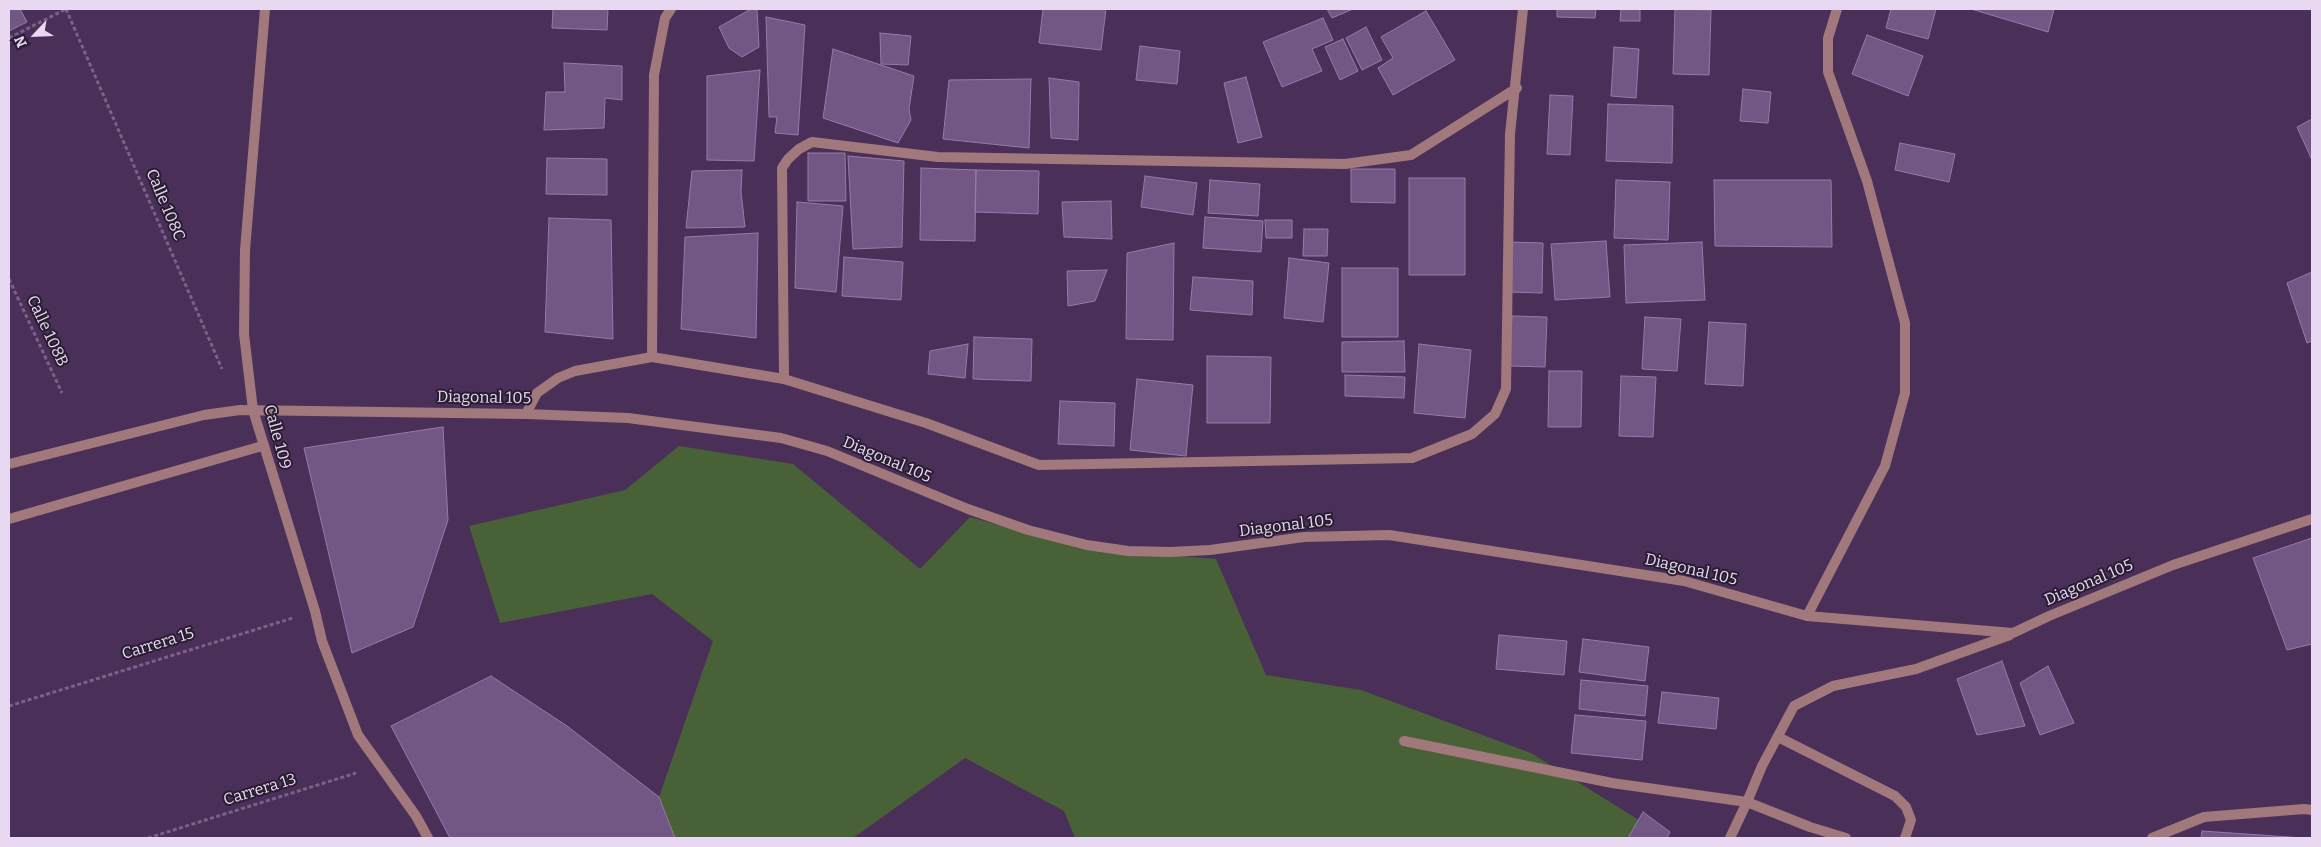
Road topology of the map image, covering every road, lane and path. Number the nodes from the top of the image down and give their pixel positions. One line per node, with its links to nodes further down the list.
1 (67, 9): 6 (path); 12 (path, Calle 108C)
2 (265, 9): 13 (street, Calle 109)
3 (671, 9): 9 (street)
4 (1523, 9): 7 (street)
5 (1837, 9): 20 (street)
6 (9, 38)
7 (1517, 88): 10 (street); 10 (street)
8 (9, 279): 11 (path, Calle 108B)
9 (652, 356): 10 (street); 14 (street)
10 (784, 379)
11 (62, 393)
12 (240, 410): 13 (street); 16 (street)
13 (253, 410): 14 (street, Diagonal 105); 15 (street, Calle 109)
14 (526, 414): 20 (street, Diagonal 105)
15 (262, 446): 17 (street); 19 (street, Calle 109)
16 (9, 464)
17 (9, 519)
18 (2312, 519): 21 (street, Diagonal 105)
19 (316, 611): 22 (path, Carrera 15); 25 (street, Calle 109)
20 (1807, 616): 21 (street, Diagonal 105)
21 (2013, 633): 23 (street)
22 (9, 706)
23 (1778, 737): 26 (street); 32 (street)
24 (1404, 741): 26 (street)
25 (380, 766): 28 (path, Carrera 13); 29 (street, Calle 109)
26 (1747, 802): 30 (street); 31 (street)
27 (2312, 810): 33 (street)
28 (148, 838)
29 (428, 838)
30 (1730, 838)
31 (1846, 838)
32 (1906, 838)
33 (2152, 838)

